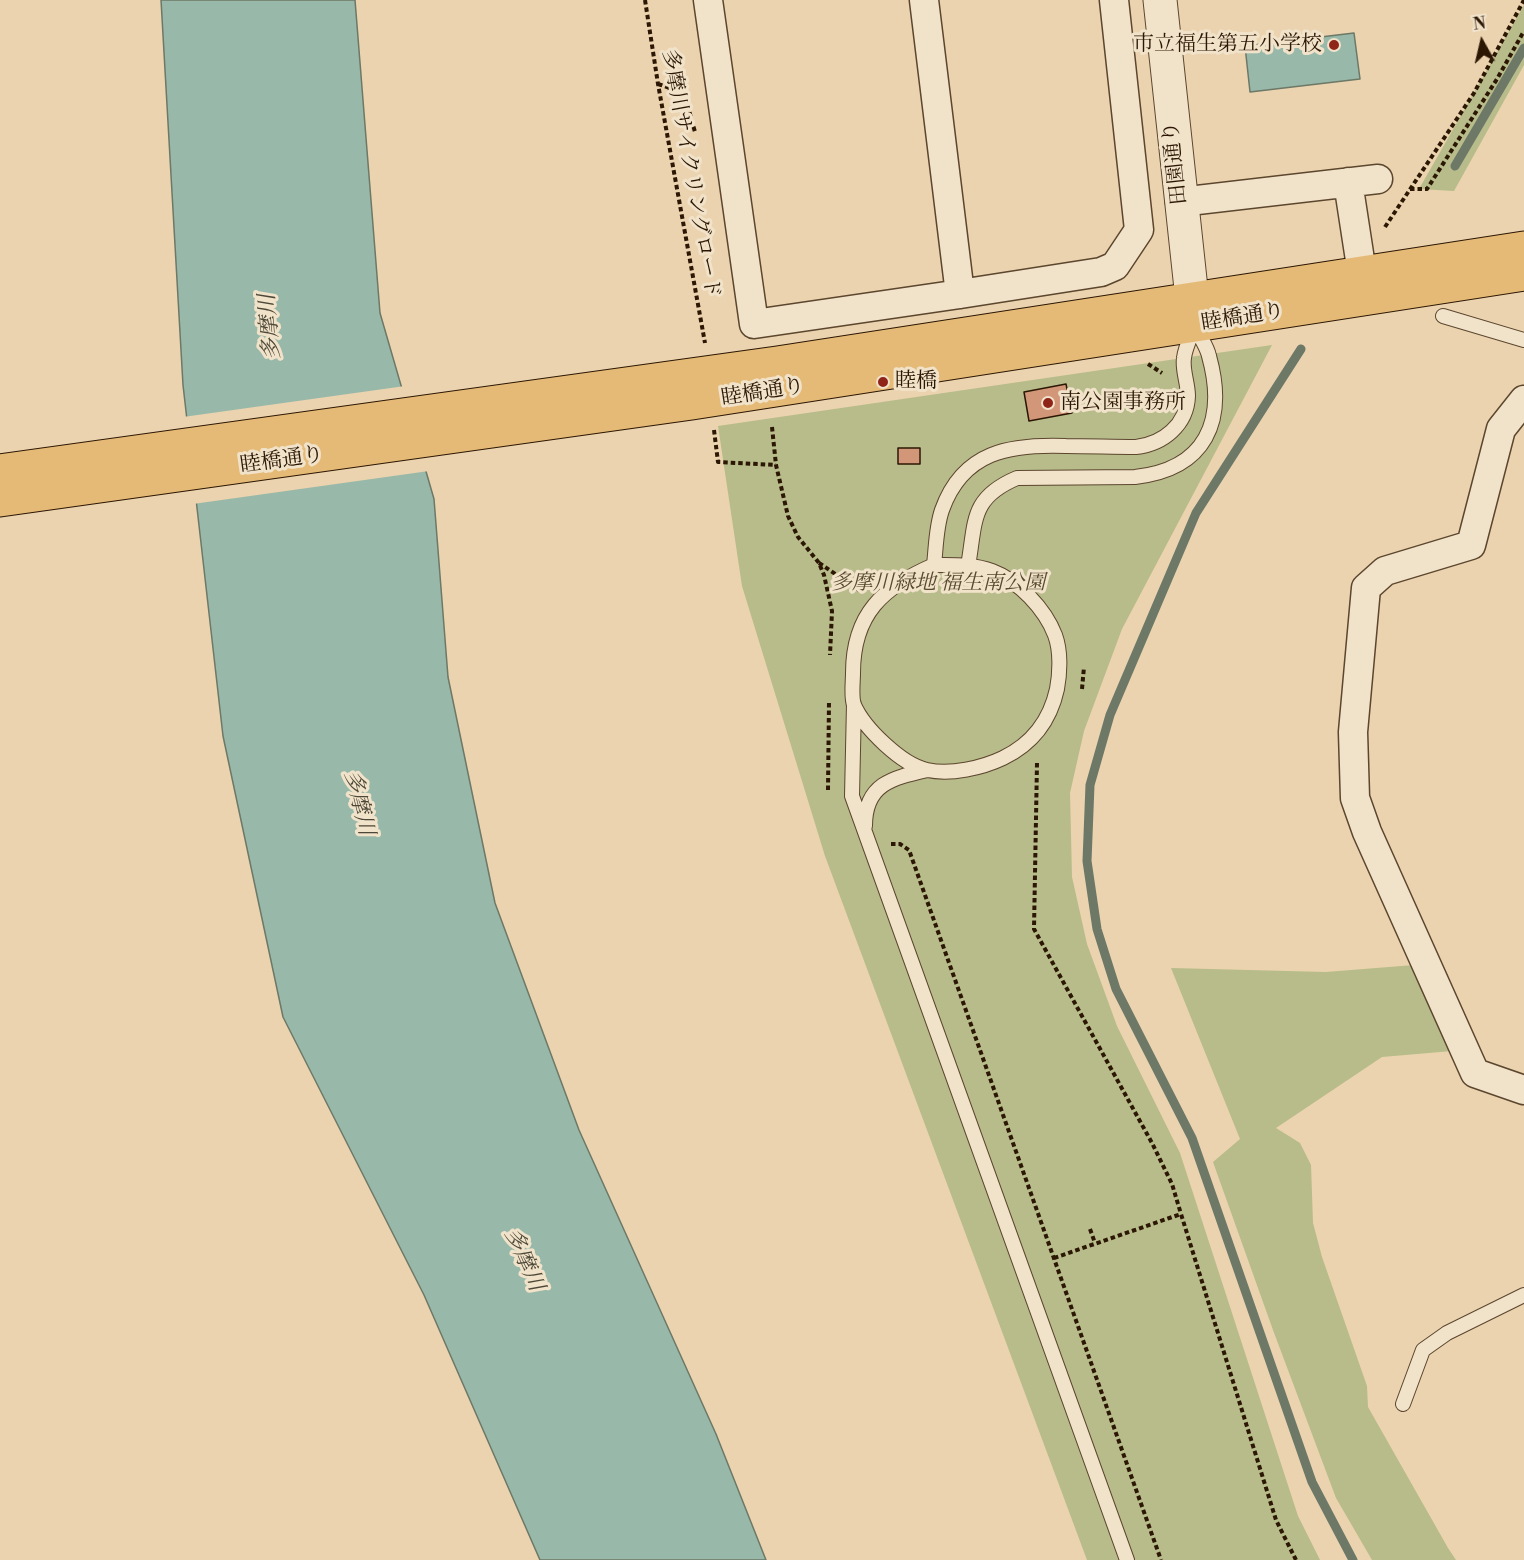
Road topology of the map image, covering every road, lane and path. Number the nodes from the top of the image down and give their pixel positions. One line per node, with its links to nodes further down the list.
1 (645, 0): 20 (path, 多摩川サイクリングロード)
2 (708, 0): 16 (street)
3 (924, 0): 16 (street)
4 (1114, 0): 16 (street)
5 (1160, 0): 11 (street, 田園通り)
6 (1524, 0): 10 (path)
7 (1524, 31): 10 (path)
8 (1378, 179): 9 (street)
9 (1348, 182): 11 (street); 14 (street)
10 (1410, 189): 12 (path)
11 (1180, 202): 17 (street, 田園通り)
12 (1380, 234)
13 (1524, 248): 14 (main road, 睦橋通り)
14 (1362, 273): 17 (main road, 睦橋通り)
15 (1524, 274): 17 (main road, 睦橋通り)
16 (960, 294)
17 (1193, 313): 23 (main road, 睦橋通り); 30 (lane); 31 (lane)
18 (1443, 316): 19 (lane)
19 (1524, 340)
20 (707, 353)
21 (1142, 360): 22 (path)
22 (1163, 374)
23 (697, 400): 26 (path); 27 (main road, 睦橋通り); 28 (main road, 睦橋通り)
24 (1524, 400): 41 (street)
25 (772, 427): 26 (path)
26 (776, 465): 29 (path)
27 (0, 471)
28 (0, 500)
29 (819, 563): 32 (path); 33 (path)
30 (934, 565): 31 (lane); 36 (lane)
31 (968, 566): 38 (lane)
32 (864, 588)
33 (832, 611)
34 (1083, 662): 35 (path)
35 (1081, 691)
36 (854, 704): 38 (lane); 39 (lane)
37 (1043, 757): 42 (path)
38 (927, 770): 39 (lane)
39 (866, 834): 40 (lane)
40 (871, 849): 45 (path); 48 (lane)
41 (1524, 1090)
42 (1181, 1214): 44 (path); 50 (path)
43 (1090, 1229): 44 (path)
44 (1095, 1243): 45 (path)
45 (1054, 1258): 49 (path)
46 (1524, 1295): 47 (lane)
47 (1403, 1404)
48 (1127, 1560)
49 (1161, 1560)
50 (1296, 1560)

